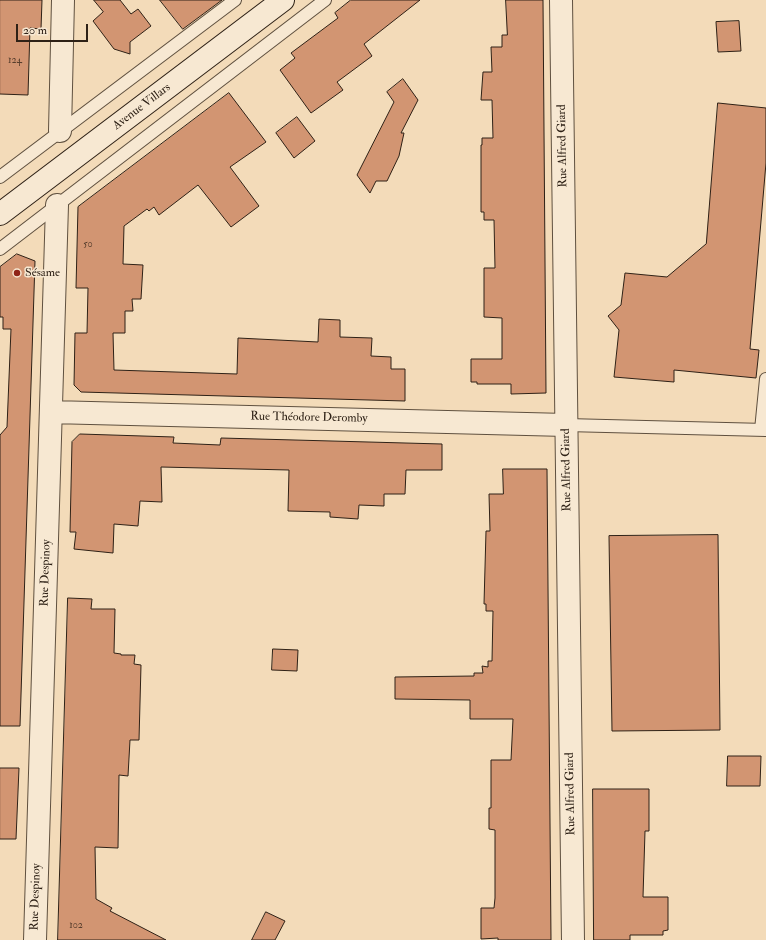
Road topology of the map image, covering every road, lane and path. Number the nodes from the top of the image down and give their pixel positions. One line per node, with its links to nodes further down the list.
1 (63, 0): 6 (street)
2 (235, 0): 6 (lane)
3 (283, 0): 9 (street, Avenue Villars)
4 (325, 0): 8 (lane)
5 (561, 0): 13 (street, Rue Alfred Giard)
6 (60, 131): 7 (lane)
7 (0, 177)
8 (56, 206): 10 (lane); 12 (street, Rue Despinoy)
9 (0, 214)
10 (0, 250)
11 (766, 379): 14 (lane)
12 (51, 412): 13 (street, Rue Théodore Deromby); 15 (street, Rue Despinoy)
13 (566, 424): 14 (lane); 16 (street, Rue Alfred Giard)
14 (763, 430)
15 (35, 940)
16 (573, 940)

